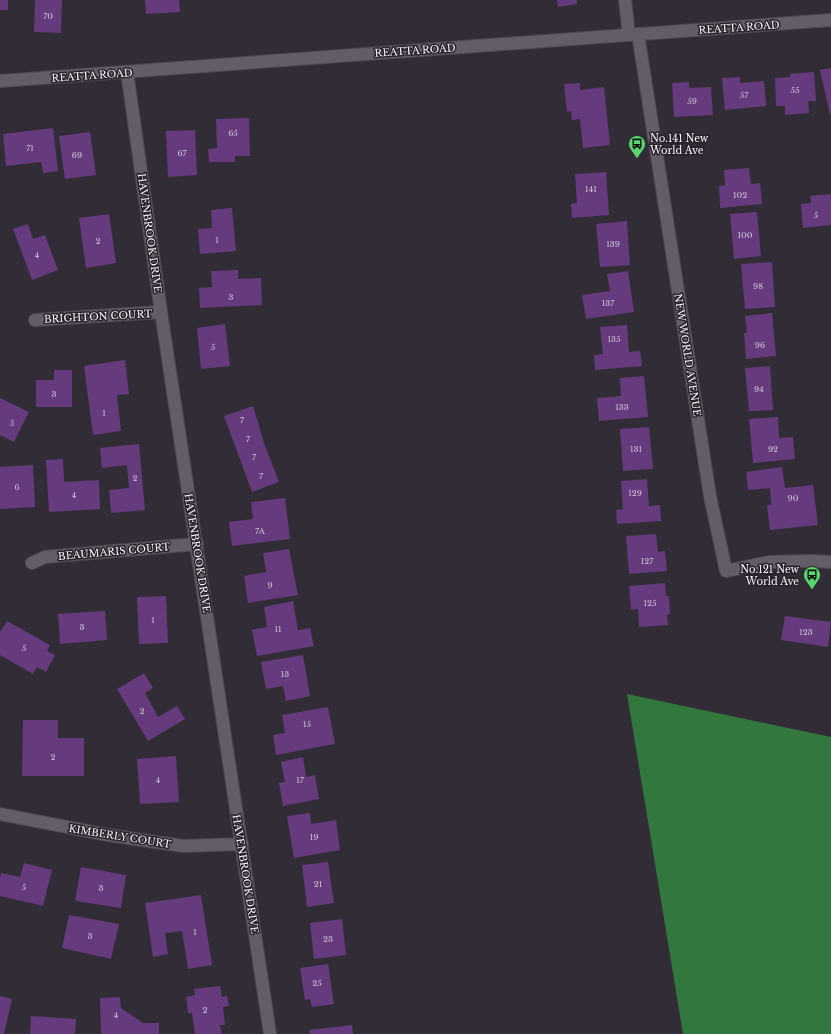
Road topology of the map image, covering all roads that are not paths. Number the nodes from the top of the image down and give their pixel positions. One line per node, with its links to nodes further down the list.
1 (624, 0): 3 (street)
2 (831, 20): 3 (street, REATTA ROAD)
3 (634, 34): 4 (street, REATTA ROAD); 9 (street, NEW WORLD AVENUE)
4 (127, 72): 5 (street, REATTA ROAD); 6 (street, HAVENBROOK DRIVE)
5 (0, 81)
6 (161, 312): 7 (street, BRIGHTON COURT); 8 (street, HAVENBROOK DRIVE)
7 (35, 320)
8 (197, 544): 10 (street, BEAUMARIS COURT); 12 (street, HAVENBROOK DRIVE)
9 (831, 562)
10 (32, 563)
11 (0, 814): 12 (street, KIMBERLY COURT)
12 (242, 844): 13 (street, HAVENBROOK DRIVE)
13 (270, 1034)

